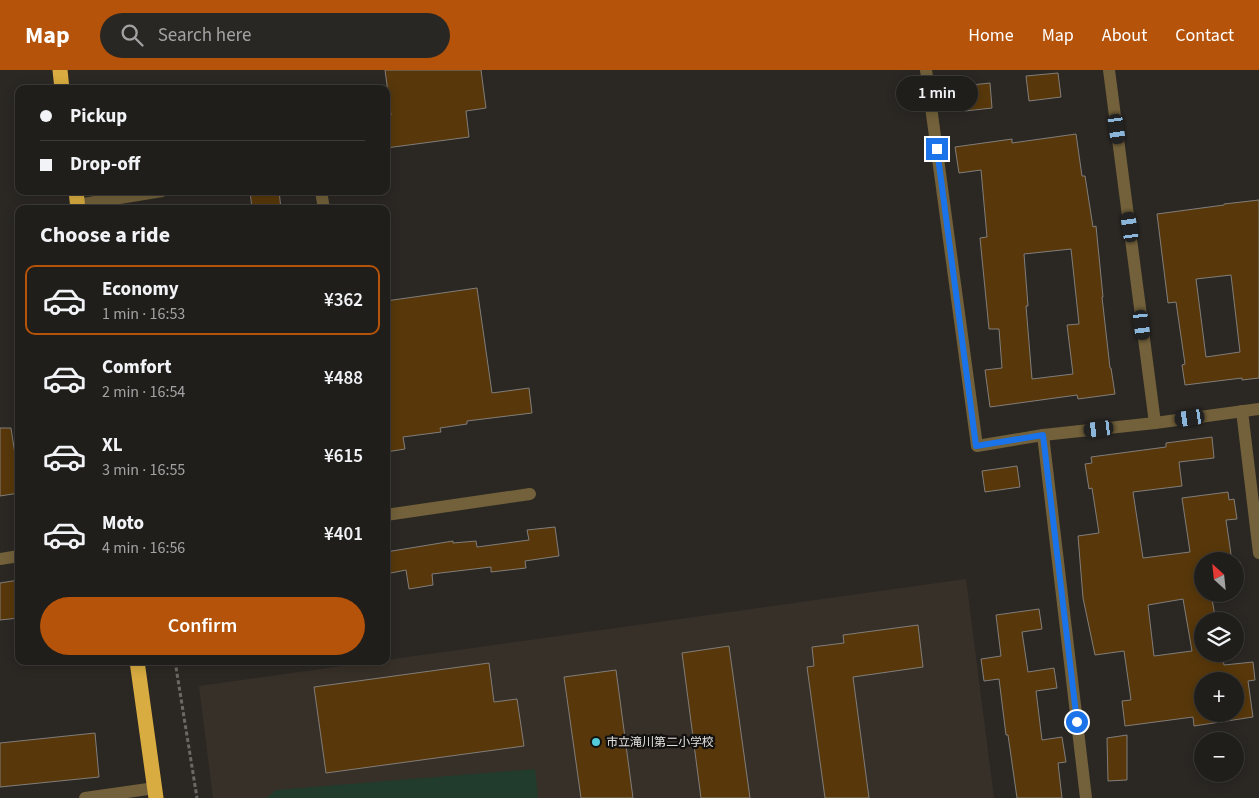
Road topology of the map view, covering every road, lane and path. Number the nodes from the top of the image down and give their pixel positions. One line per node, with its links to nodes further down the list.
1 (60, 70): 4 (highway)
2 (926, 70): 10 (street)
3 (1109, 70): 9 (street)
4 (62, 85)
5 (131, 195): 6 (street)
6 (77, 202)
7 (1259, 409): 8 (street)
8 (1242, 411): 9 (street); 13 (street)
9 (1155, 423): 10 (street)
10 (1043, 435): 21 (street)
11 (530, 494): 12 (street)
12 (390, 514)
13 (1259, 553)
14 (15, 557): 15 (street)
15 (0, 559)
16 (139, 665): 18 (highway)
17 (176, 665): 20 (path)
18 (156, 793): 19 (street)
19 (85, 798)
20 (197, 798)
21 (1086, 798)

